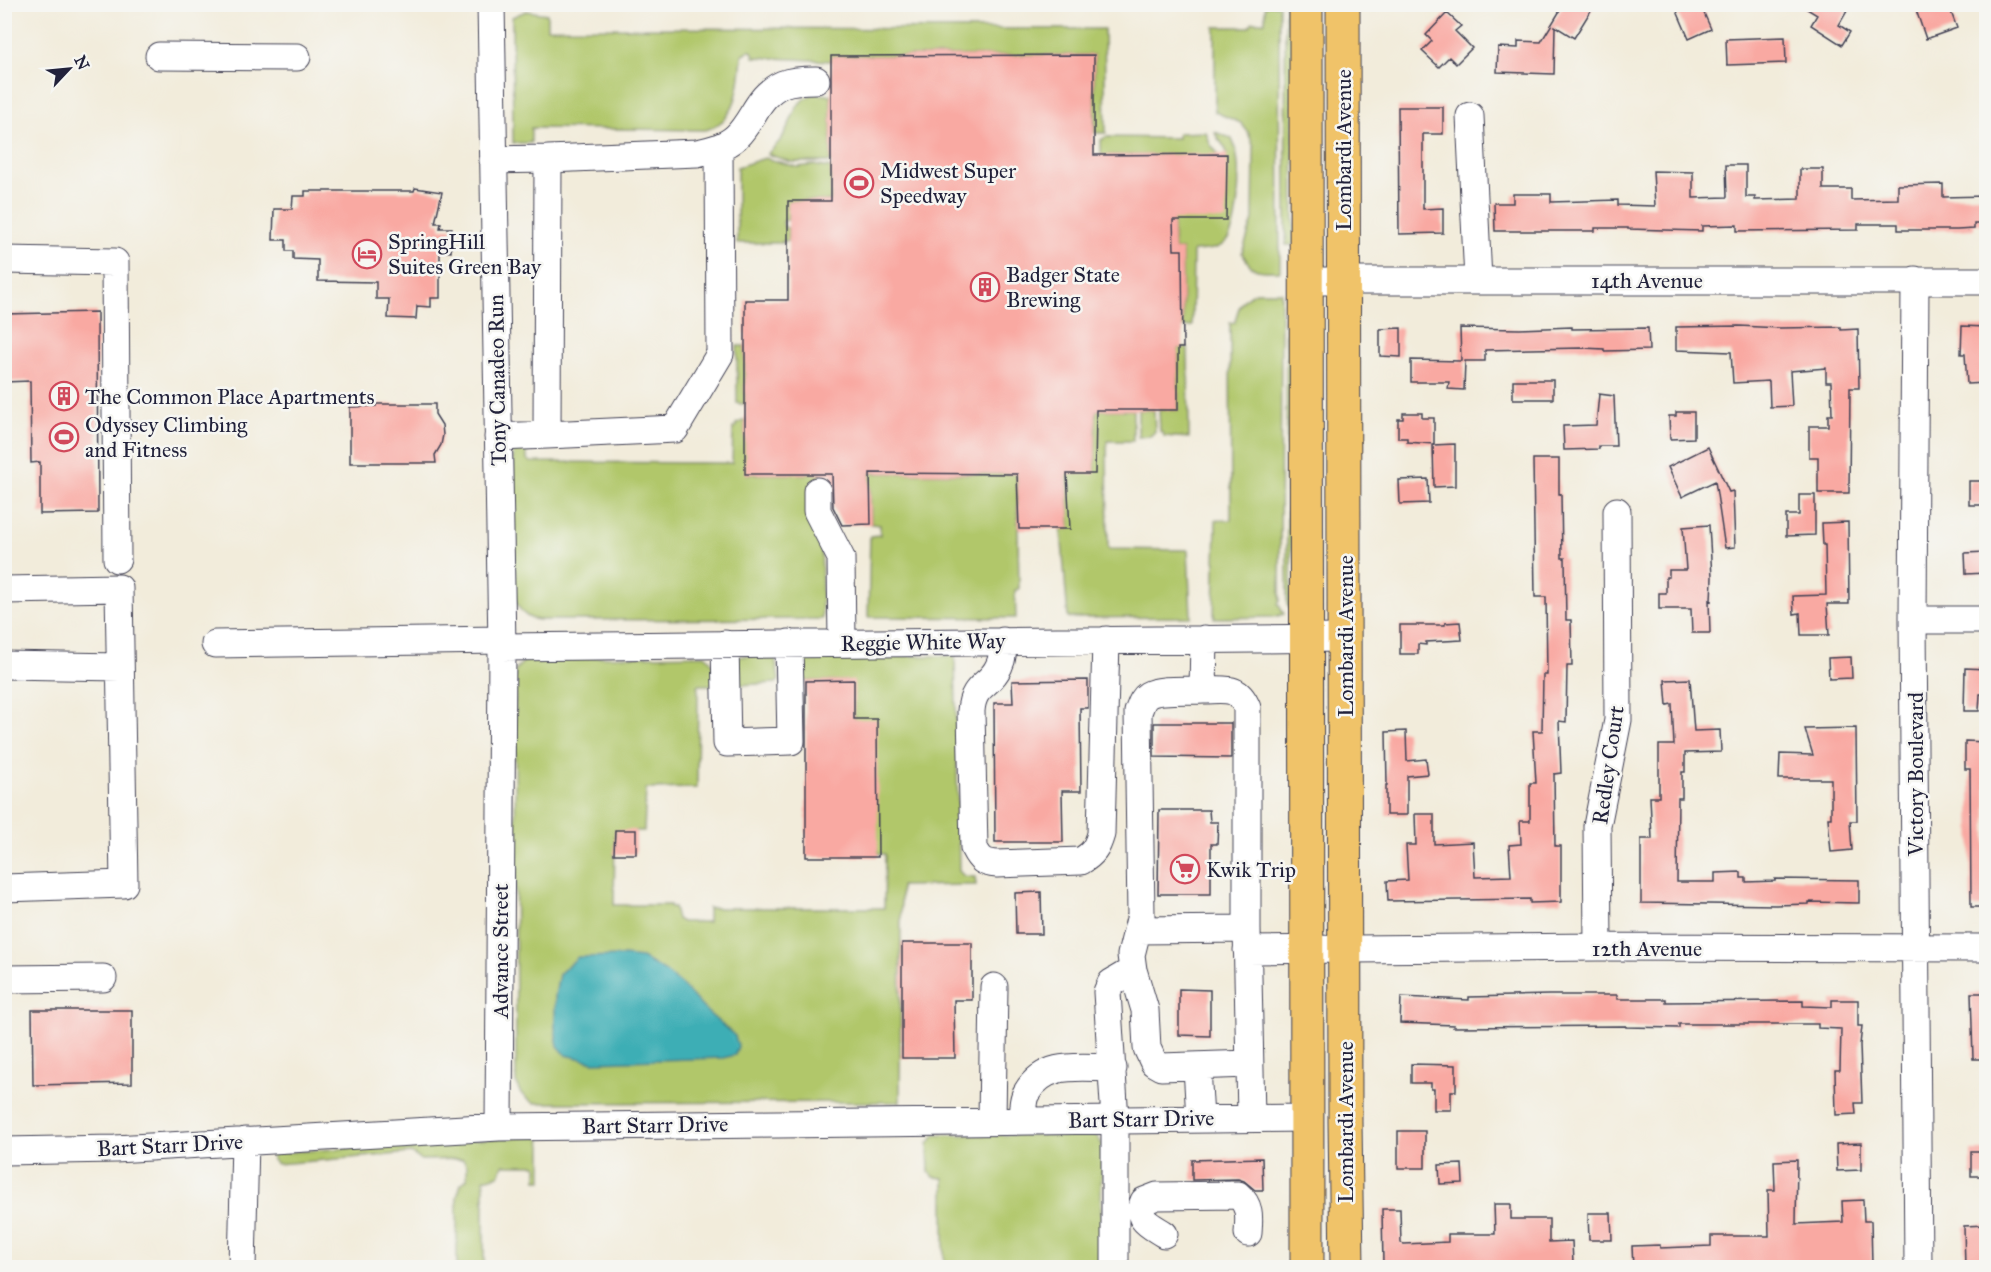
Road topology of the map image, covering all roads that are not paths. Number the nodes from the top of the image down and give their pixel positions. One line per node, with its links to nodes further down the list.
1 (491, 4): 10 (street, Tony Canadeo Run)
2 (1306, 4): 14 (main road, Lombardi Avenue)
3 (1343, 4): 15 (main road, Lombardi Avenue)
4 (159, 56): 5 (street)
5 (297, 57)
6 (816, 80): 8 (street)
7 (1470, 116): 12 (street)
8 (719, 147): 9 (street); 17 (street)
9 (548, 159): 10 (street); 17 (street)
10 (493, 160): 18 (street, Tony Canadeo Run)
11 (4, 260): 21 (street)
12 (1478, 280): 13 (street, 14th Avenue); 15 (street, 14th Avenue)
13 (1915, 280): 16 (street, 14th Avenue); 23 (street, Victory Boulevard)
14 (1306, 281): 15 (street, 14th Avenue); 25 (main road, Lombardi Avenue)
15 (1344, 281): 26 (main road, Lombardi Avenue)
16 (1986, 281)
17 (547, 435): 18 (street)
18 (498, 436): 32 (street, Tony Canadeo Run)
19 (817, 492): 30 (street)
20 (1617, 511): 42 (street, Redley Court)
21 (117, 559)
22 (4, 590): 36 (street)
23 (1913, 620): 24 (street); 43 (street, Victory Boulevard)
24 (1986, 620)
25 (1306, 637): 26 (street, Reggie White Way); 27 (street, Reggie White Way); 45 (main road, Lombardi Avenue)
26 (1345, 638): 46 (main road, Lombardi Avenue)
27 (1203, 639): 28 (street, Reggie White Way); 37 (street)
28 (1107, 640): 29 (street, Reggie White Way); 29 (street)
29 (1003, 641): 30 (street, Reggie White Way)
30 (842, 643): 34 (street, Reggie White Way)
31 (215, 644): 32 (street, Reggie White Way)
32 (502, 644): 33 (street, Reggie White Way); 38 (street, Tony Canadeo Run)
33 (725, 644): 34 (street, Reggie White Way); 34 (street)
34 (789, 644)
35 (4, 665): 36 (street)
36 (120, 667): 39 (street)
37 (1203, 690): 40 (street); 41 (street)
38 (501, 775): 60 (street, Advance Street)
39 (4, 888)
40 (1138, 930): 41 (street, 12th Avenue); 47 (street)
41 (1247, 940): 45 (street, 12th Avenue); 51 (street)
42 (1598, 948): 43 (street, 12th Avenue); 46 (street, 12th Avenue)
43 (1916, 948): 44 (street, 12th Avenue); 70 (street, Victory Boulevard)
44 (1986, 948)
45 (1308, 950): 46 (street, 12th Avenue); 55 (main road, Lombardi Avenue)
46 (1345, 950): 63 (main road, Lombardi Avenue)
47 (1133, 970): 52 (street); 53 (street)
48 (103, 978): 49 (street)
49 (4, 979)
50 (994, 987): 57 (street)
51 (1250, 1064): 52 (street); 54 (street)
52 (1197, 1067): 56 (street)
53 (1113, 1068): 58 (street); 59 (street)
54 (1251, 1117): 55 (street, Bart Starr Drive); 56 (street, Bart Starr Drive)
55 (1307, 1118): 63 (main road); 68 (main road, Lombardi Avenue)
56 (1200, 1119): 59 (street, Bart Starr Drive)
57 (992, 1120): 58 (street, Bart Starr Drive); 60 (street, Bart Starr Drive)
58 (1022, 1120): 59 (street, Bart Starr Drive)
59 (1115, 1120): 67 (street)
60 (499, 1127): 61 (street, Bart Starr Drive)
61 (245, 1141): 62 (street, Bart Starr Drive); 66 (street)
62 (4, 1151)
63 (1345, 1177): 69 (main road, Lombardi Avenue)
64 (1248, 1233): 65 (street)
65 (1164, 1234)
66 (242, 1268)
67 (1115, 1268)
68 (1307, 1268)
69 (1347, 1268)
70 (1918, 1268)

